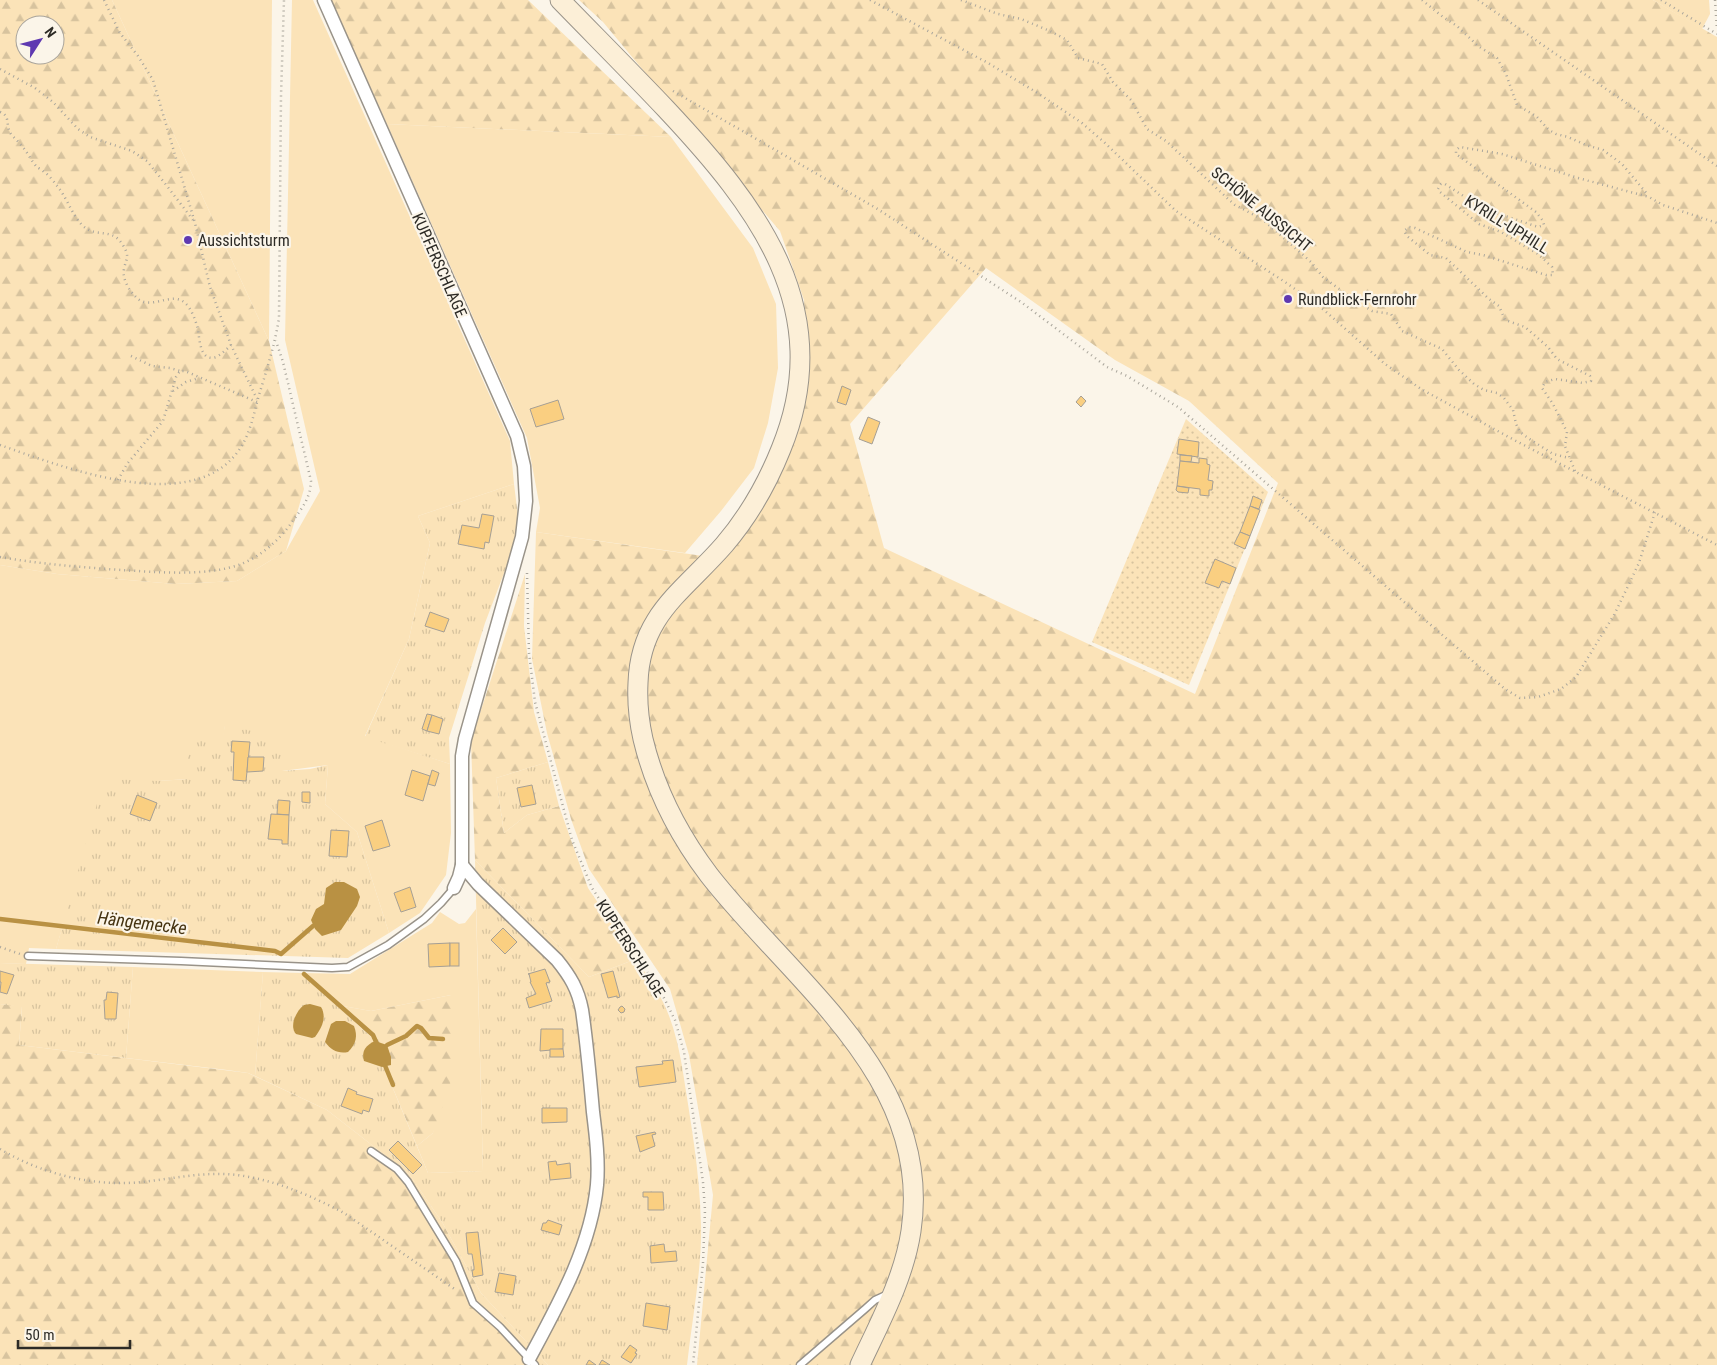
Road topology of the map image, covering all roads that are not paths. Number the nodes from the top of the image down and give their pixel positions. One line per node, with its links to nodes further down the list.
1 (324, 0): 3 (street, KUPFERSCHLAGE)
2 (560, 0): 7 (main road)
3 (462, 864): 4 (street, KUPFERSCHLAGE); 8 (street)
4 (454, 888): 5 (lane)
5 (28, 956)
6 (371, 1151): 8 (lane)
7 (894, 1292): 9 (lane); 10 (main road)
8 (532, 1362)
9 (800, 1365)
10 (860, 1365)

